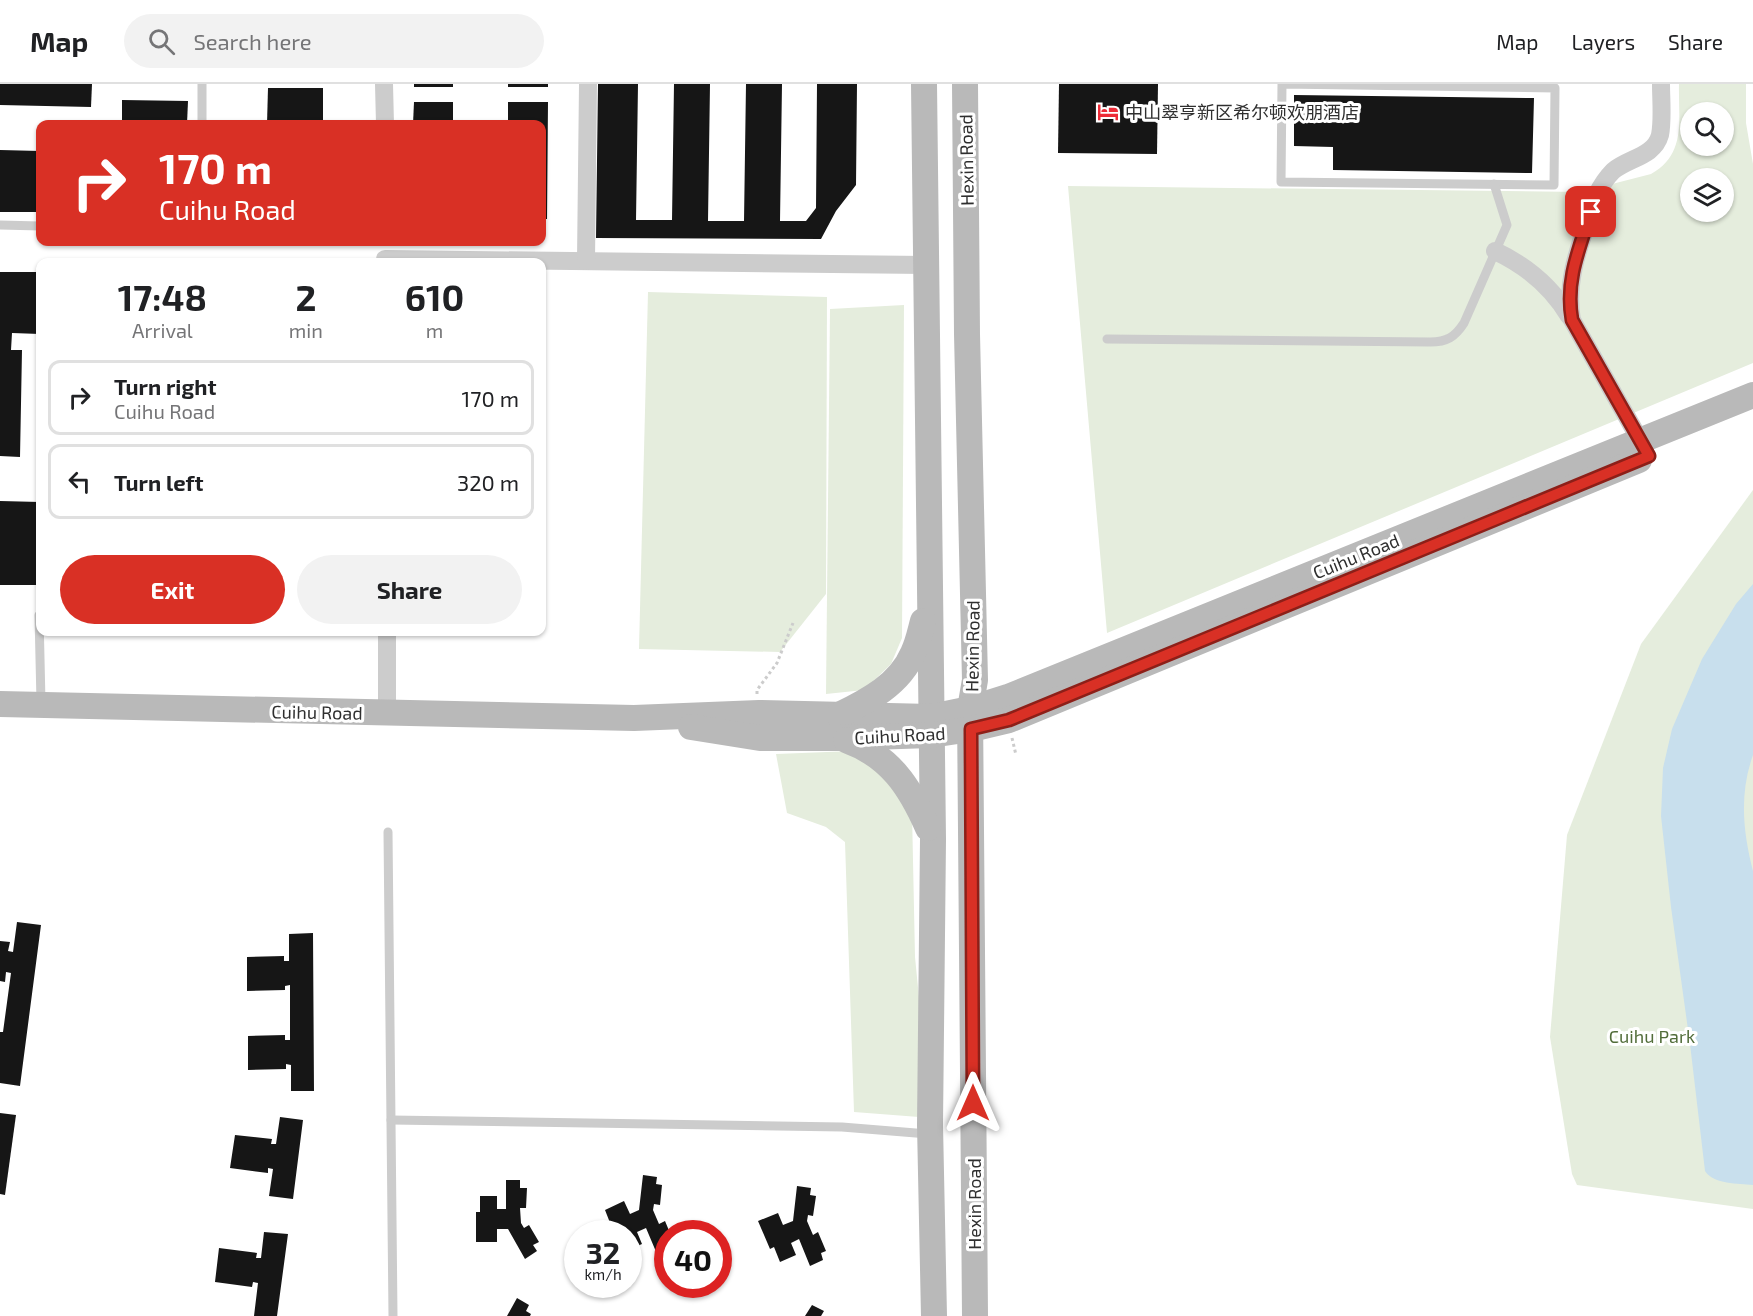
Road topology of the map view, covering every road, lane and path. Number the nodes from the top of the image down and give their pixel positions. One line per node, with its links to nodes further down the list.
1 (202, 84): 8 (lane)
2 (384, 84): 9 (street)
3 (588, 84): 17 (street)
4 (924, 84): 18 (street)
5 (965, 84): 33 (street, Hexin Road)
6 (1282, 84): 10 (lane); 10 (lane)
7 (1661, 84): 19 (street)
8 (202, 120)
9 (385, 120)
10 (1494, 184): 13 (lane)
11 (0, 225): 12 (lane)
12 (36, 226)
13 (1495, 251): 19 (street); 20 (lane)
14 (385, 254): 15 (street)
15 (500, 258)
16 (546, 260): 17 (street)
17 (586, 261): 18 (street)
18 (926, 266): 24 (street)
19 (1572, 320): 23 (street)
20 (1107, 339)
21 (1753, 394): 23 (street, Cuihu Road)
22 (1753, 413): 23 (street, Cuihu Road)
23 (1644, 448): 33 (street, Cuihu Road)
24 (930, 598): 34 (street); 35 (street)
25 (793, 623): 30 (path)
26 (39, 636): 29 (lane)
27 (387, 636): 31 (street)
28 (0, 704): 29 (street, Cuihu Road)
29 (40, 705): 31 (street, Cuihu Road)
30 (759, 713): 32 (street, Cuihu Road); 34 (street, Cuihu Road)
31 (387, 714): 32 (street, Cuihu Road)
32 (634, 718): 34 (street, Cuihu Road)
33 (970, 719): 35 (street, Cuihu Road); 42 (street, Hexin Road)
34 (839, 726): 35 (street, Cuihu Road); 37 (street)
35 (931, 726): 37 (street)
36 (388, 832): 38 (lane)
37 (933, 839): 39 (street)
38 (391, 1120): 39 (lane); 40 (lane)
39 (930, 1134): 41 (street)
40 (393, 1316)
41 (934, 1316)
42 (975, 1316)

